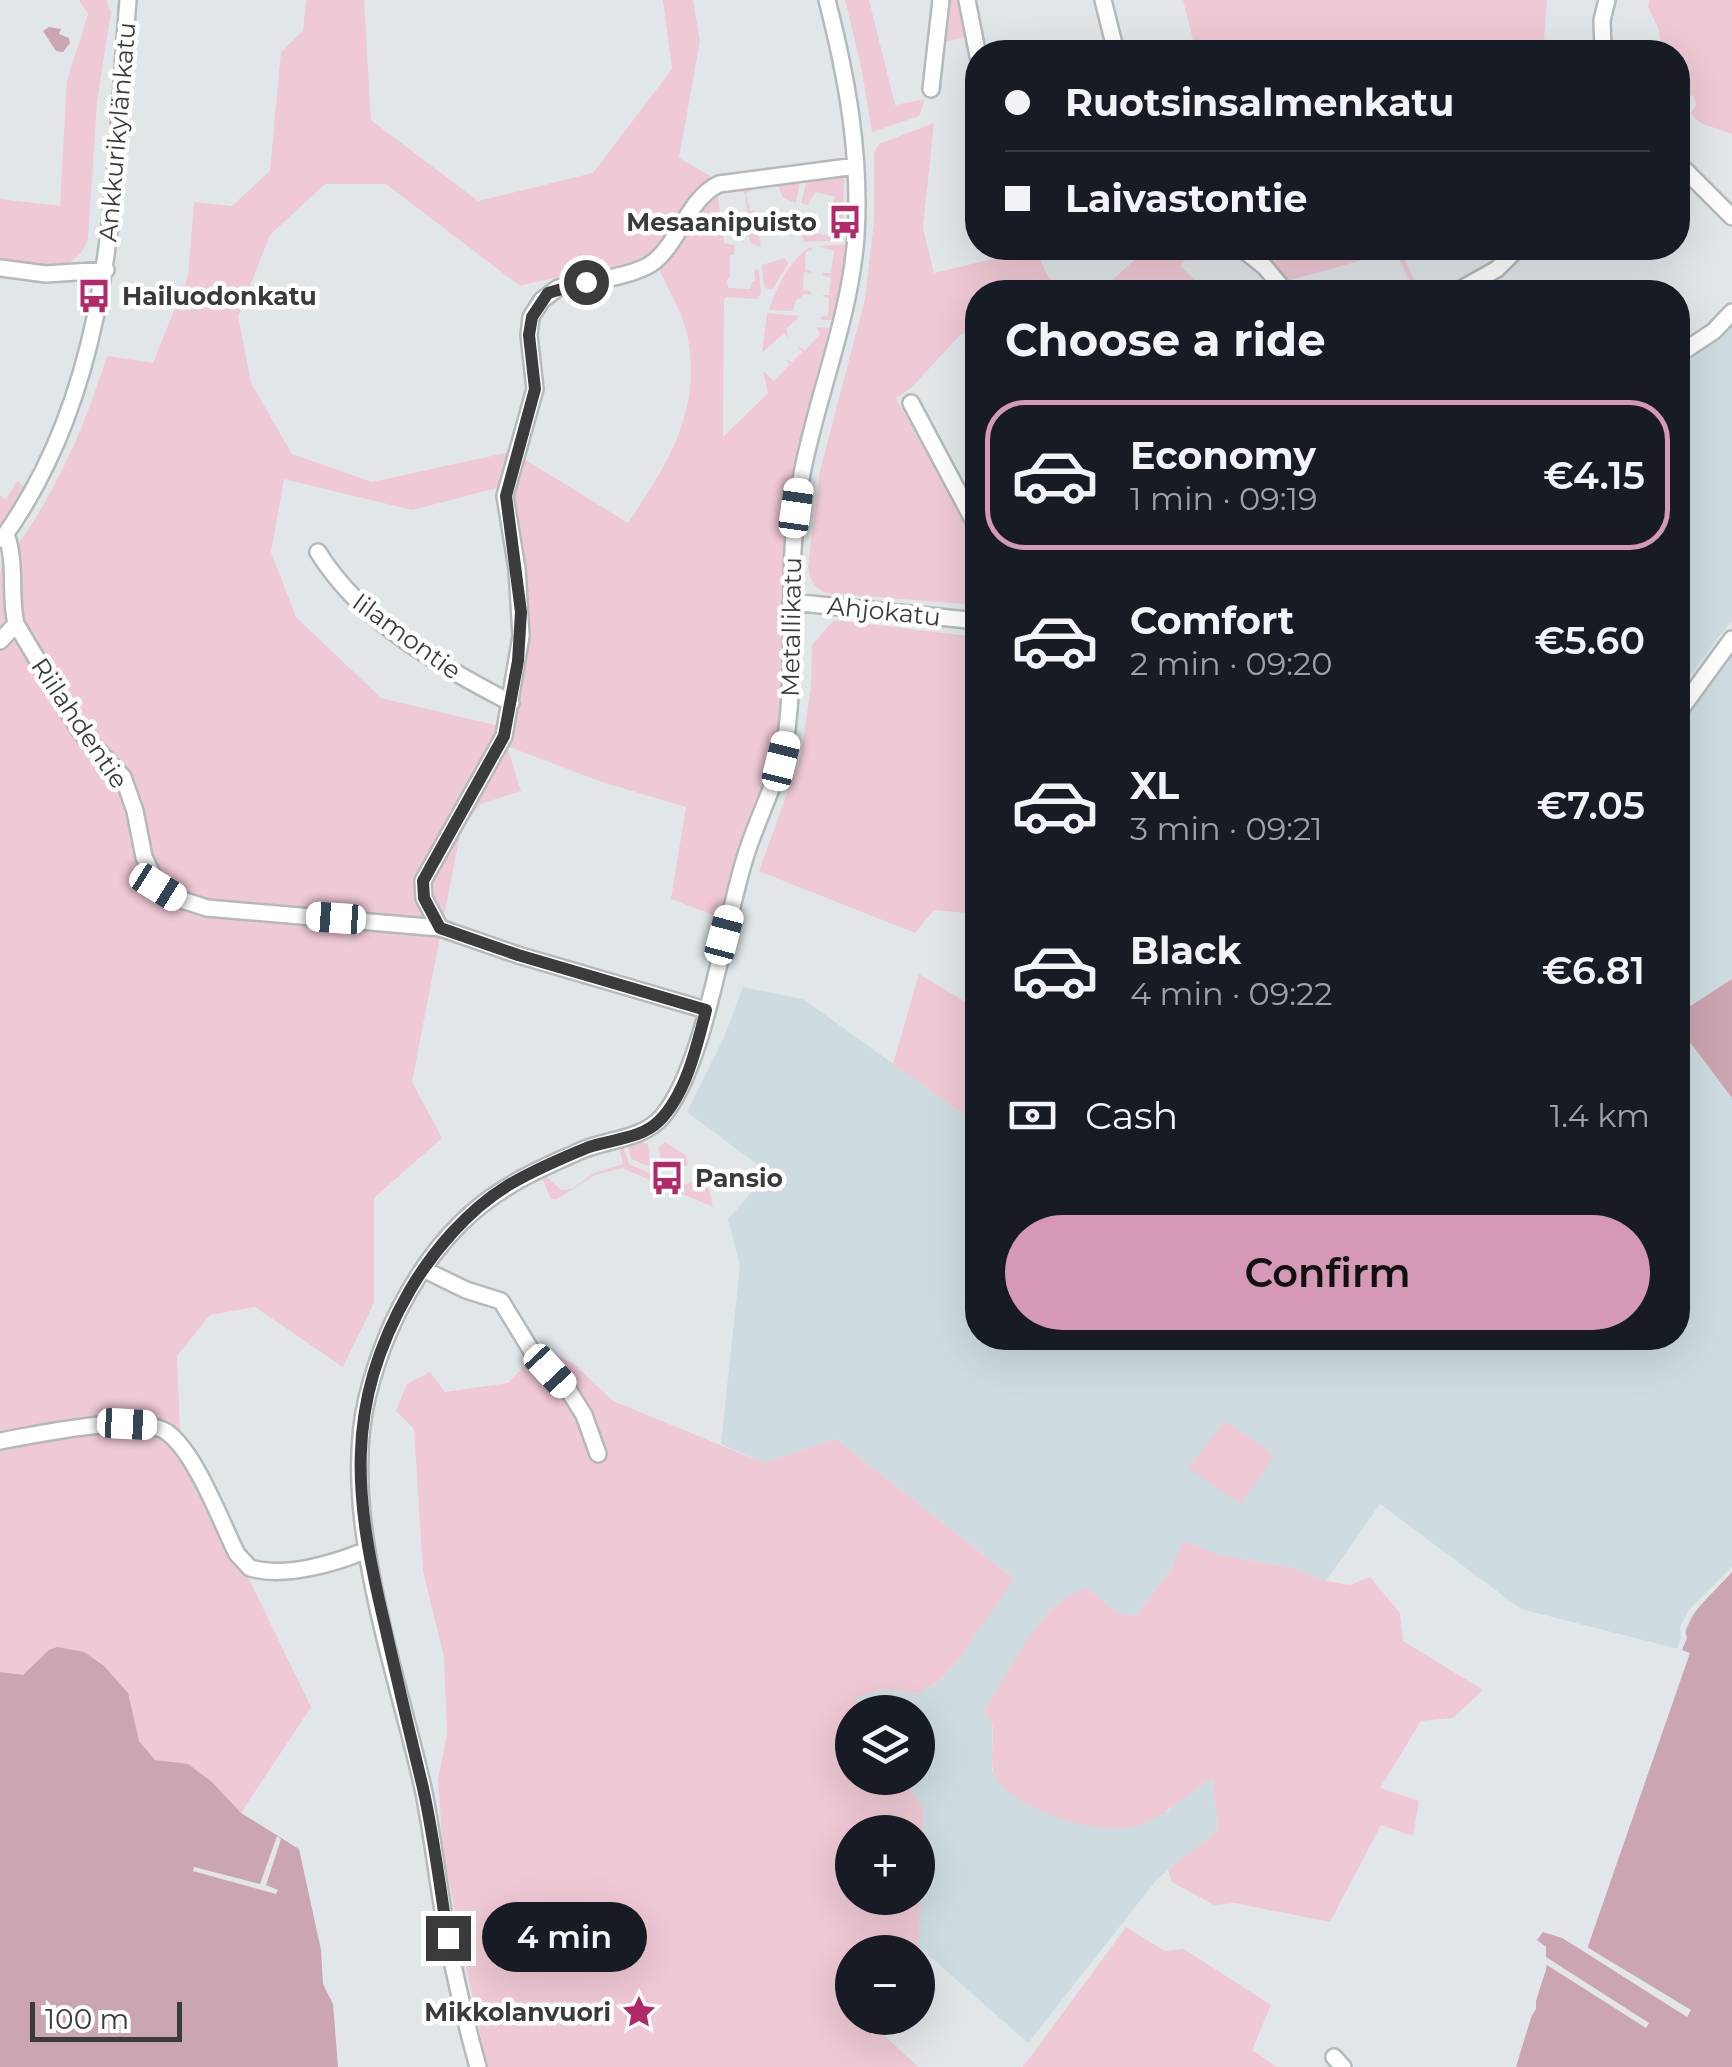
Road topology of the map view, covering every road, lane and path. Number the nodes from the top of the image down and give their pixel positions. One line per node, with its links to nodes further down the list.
1 (128, 0): 17 (street, Ankkurikylänkatu)
2 (827, 0): 11 (street, Metallikatu)
3 (941, 0): 10 (street)
4 (967, 0): 7 (street)
5 (1103, 0): 8 (street)
6 (1607, 0): 9 (street)
7 (975, 40)
8 (1113, 40)
9 (1603, 40)
10 (931, 89)
11 (856, 166): 26 (street, Metallikatu); 32 (street)
12 (1690, 175): 13 (street)
13 (1732, 217)
14 (1257, 260): 18 (street)
15 (1506, 260): 19 (street)
16 (0, 268): 17 (street)
17 (106, 270): 24 (street, Ankkurikylänkatu)
18 (1276, 280)
19 (1477, 280)
20 (1732, 312): 21 (street)
21 (1690, 347)
22 (911, 403): 23 (street)
23 (965, 505)
24 (3, 538): 28 (street, Riilahdentie)
25 (318, 552): 32 (street, Iilamontie)
26 (791, 602): 27 (street, Ahjokatu); 34 (street, Metallikatu)
27 (965, 620)
28 (16, 624): 30 (street); 33 (street, Riilahdentie)
29 (1732, 639): 31 (street)
30 (0, 640)
31 (1690, 697)
32 (511, 703): 33 (street)
33 (440, 928): 34 (street, Riilahdentie)
34 (706, 1010): 35 (street, Metallikatu)
35 (423, 1269): 37 (street); 38 (street)
36 (0, 1441): 38 (street)
37 (598, 1454)
38 (367, 1550): 39 (street)
39 (478, 2067)

